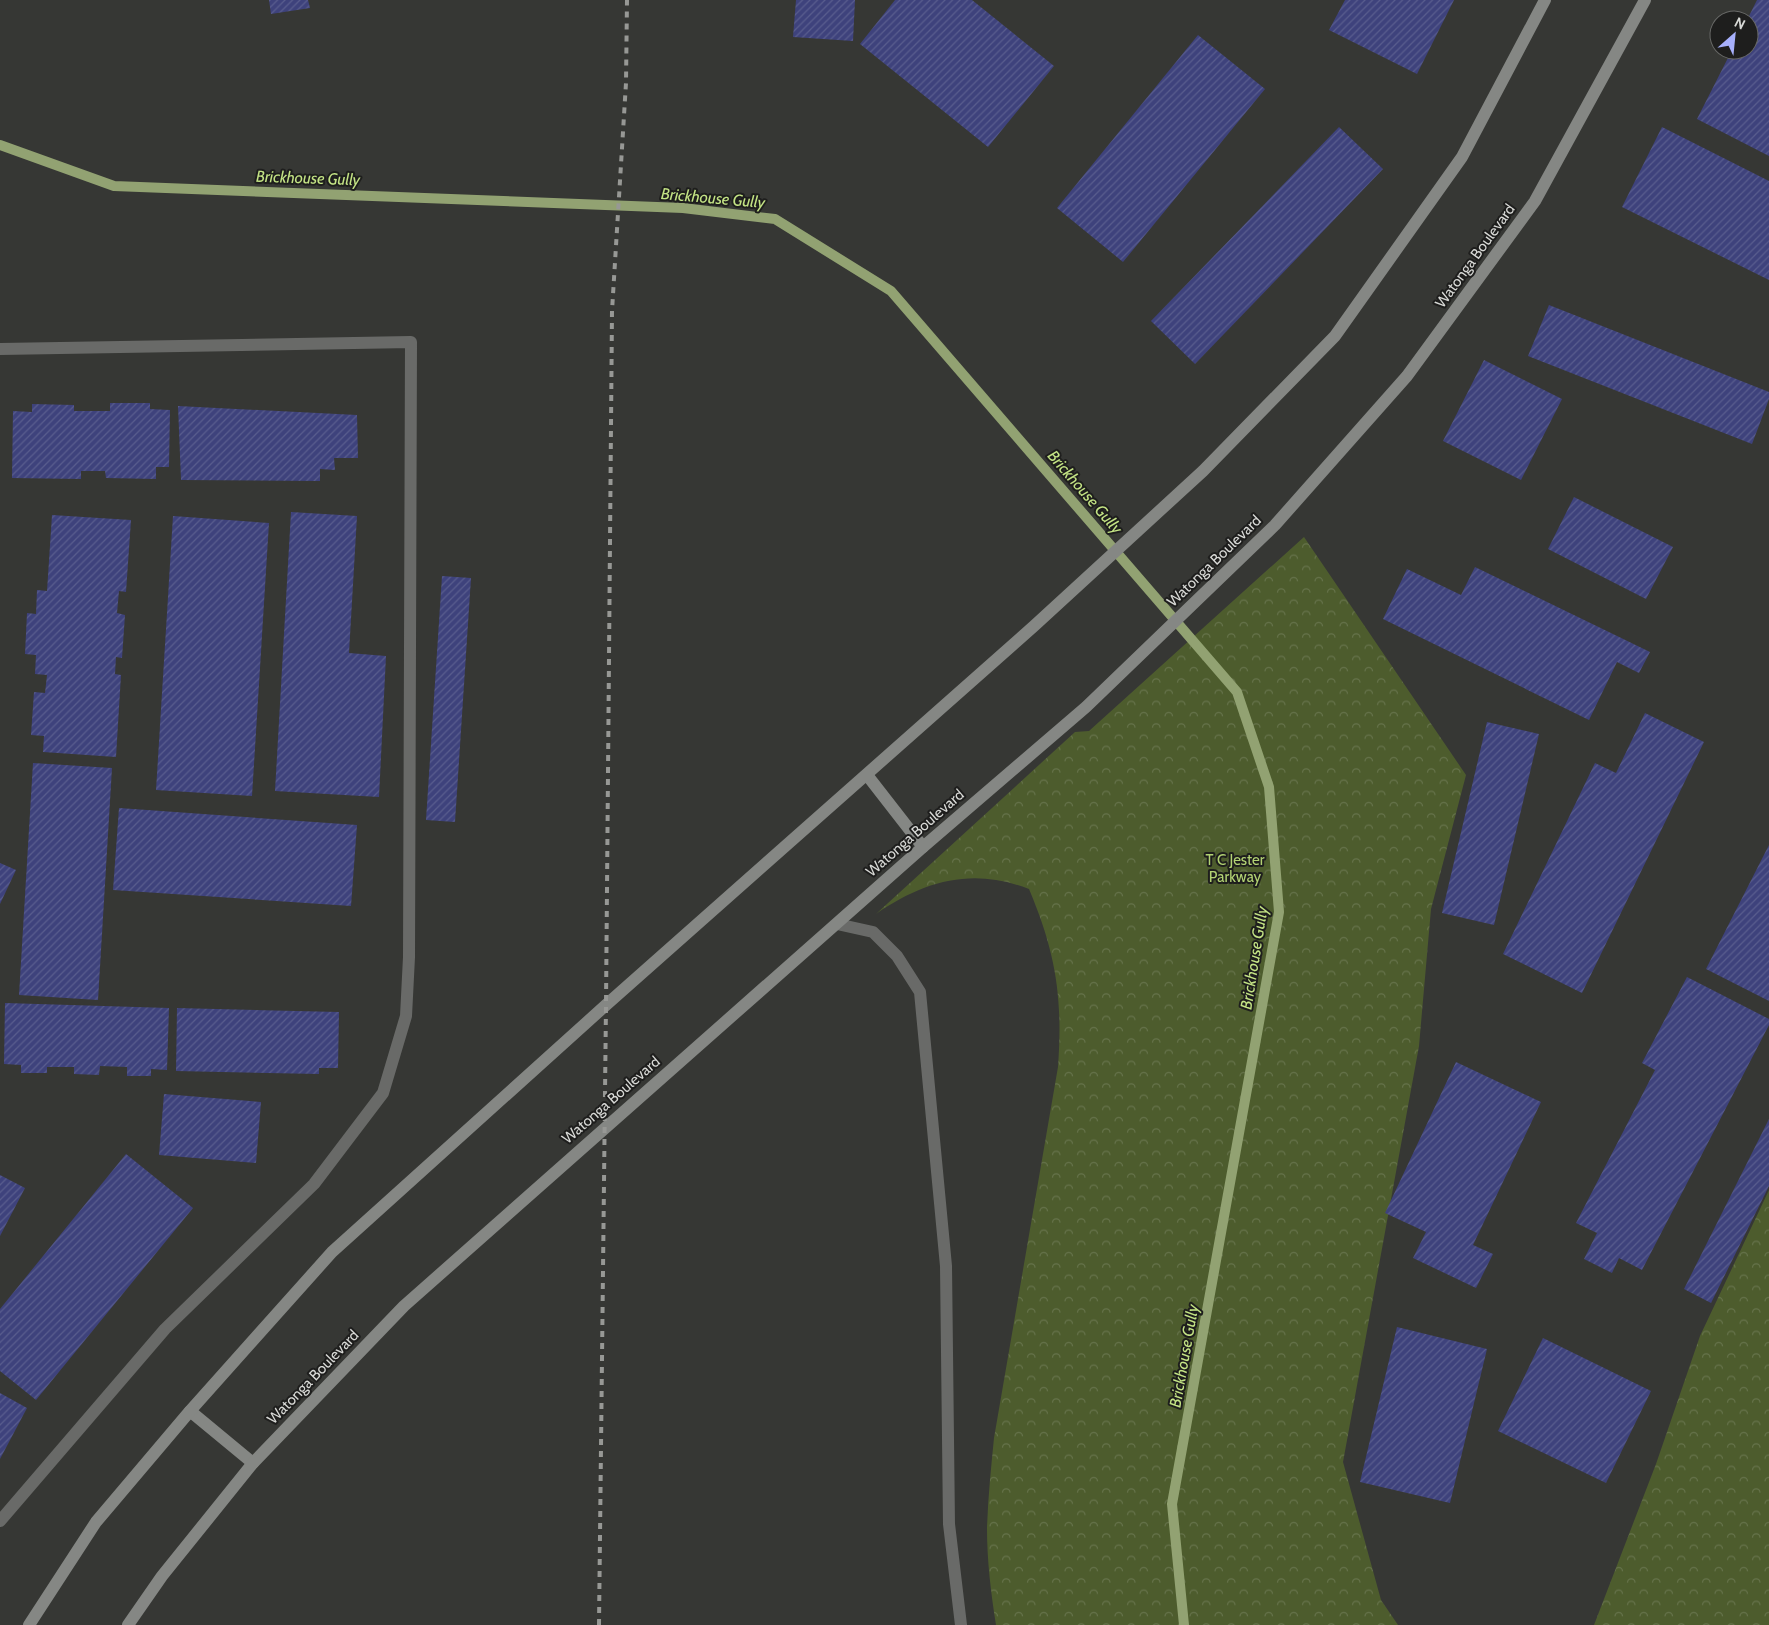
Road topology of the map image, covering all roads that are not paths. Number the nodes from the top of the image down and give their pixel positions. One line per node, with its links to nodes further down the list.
1 (1545, 0): 4 (main road)
2 (1645, 0): 5 (main road, Watonga Boulevard)
3 (0, 349): 9 (lane)
4 (867, 775): 5 (main road); 7 (main road)
5 (924, 847): 6 (main road, Watonga Boulevard)
6 (837, 924): 8 (main road, Watonga Boulevard); 12 (lane)
7 (190, 1411): 8 (main road); 10 (main road)
8 (253, 1463): 11 (main road, Watonga Boulevard)
9 (0, 1522)
10 (29, 1625)
11 (128, 1625)
12 (961, 1625)

